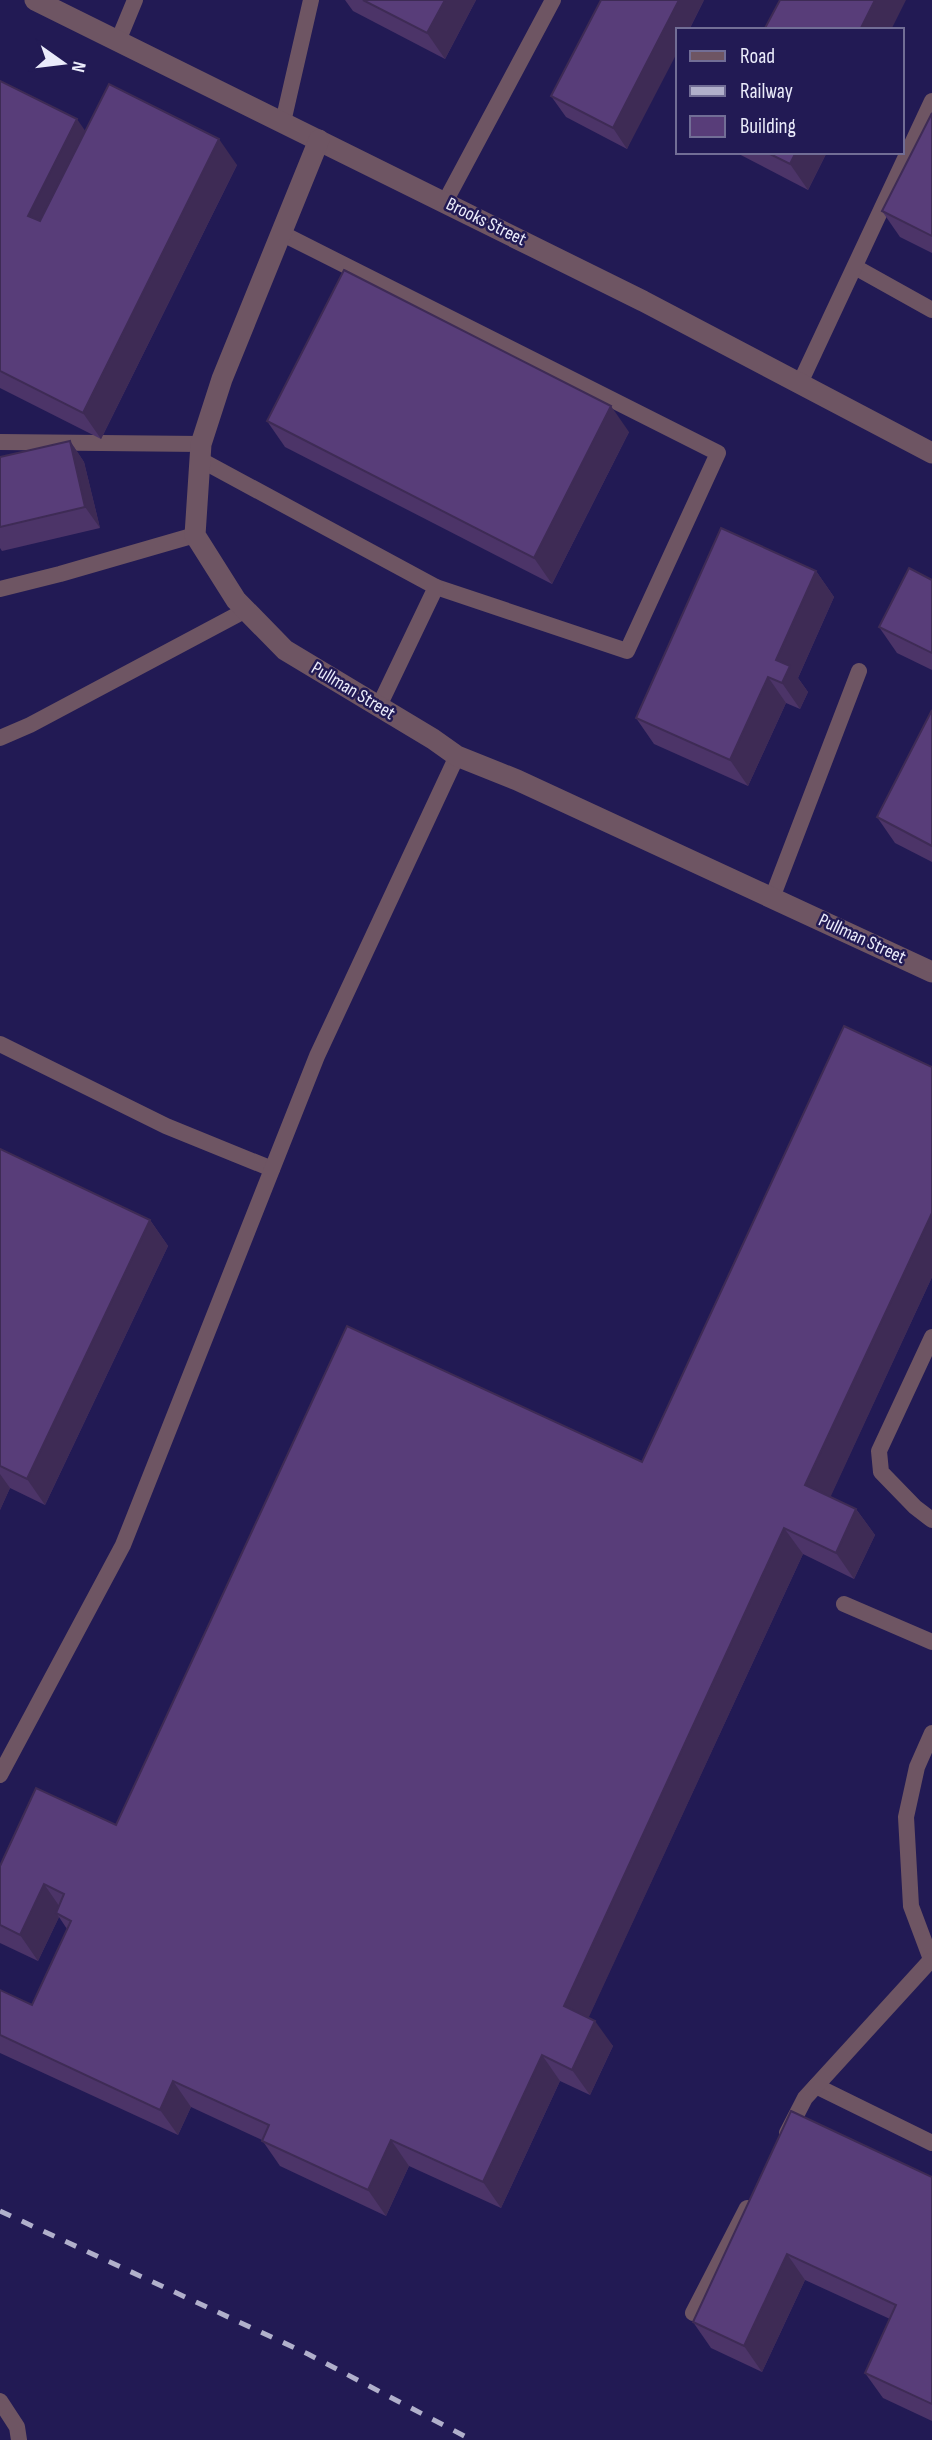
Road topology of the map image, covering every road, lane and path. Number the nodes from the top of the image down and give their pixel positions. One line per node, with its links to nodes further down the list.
1 (35, 0): 5 (street, Brooks Street)
2 (135, 0): 5 (lane)
3 (311, 0): 7 (lane)
4 (553, 0): 9 (lane)
5 (118, 41): 7 (street, Brooks Street)
6 (932, 101): 11 (lane)
7 (283, 122): 8 (street, Brooks Street)
8 (319, 140): 9 (street, Brooks Street); 10 (street)
9 (445, 202): 13 (street, Brooks Street)
10 (281, 233): 15 (street); 18 (lane)
11 (855, 267): 12 (lane); 13 (lane)
12 (932, 310)
13 (800, 383): 16 (street, Brooks Street)
14 (0, 442): 15 (lane)
15 (200, 451): 17 (street); 18 (lane)
16 (932, 453)
17 (195, 535): 19 (lane); 20 (street, Pullman Street)
18 (436, 587): 22 (lane)
19 (0, 589)
20 (246, 610): 22 (street, Pullman Street); 23 (lane)
21 (859, 671): 25 (lane)
22 (379, 706): 24 (street, Pullman Street)
23 (0, 738)
24 (457, 755): 25 (street, Pullman Street); 28 (lane)
25 (772, 898): 26 (street, Pullman Street)
26 (932, 972)
27 (0, 1044): 28 (lane)
28 (272, 1169): 34 (lane)
29 (932, 1337): 30 (lane)
30 (932, 1520)
31 (844, 1604): 32 (lane)
32 (932, 1642)
33 (932, 1733): 35 (lane)
34 (0, 1775)
35 (931, 1961): 36 (lane)
36 (816, 2086): 37 (lane); 38 (lane)
37 (932, 2143)
38 (780, 2146)
39 (755, 2193): 40 (lane)
40 (693, 2313)
41 (0, 2401): 42 (lane)
42 (19, 2440)

